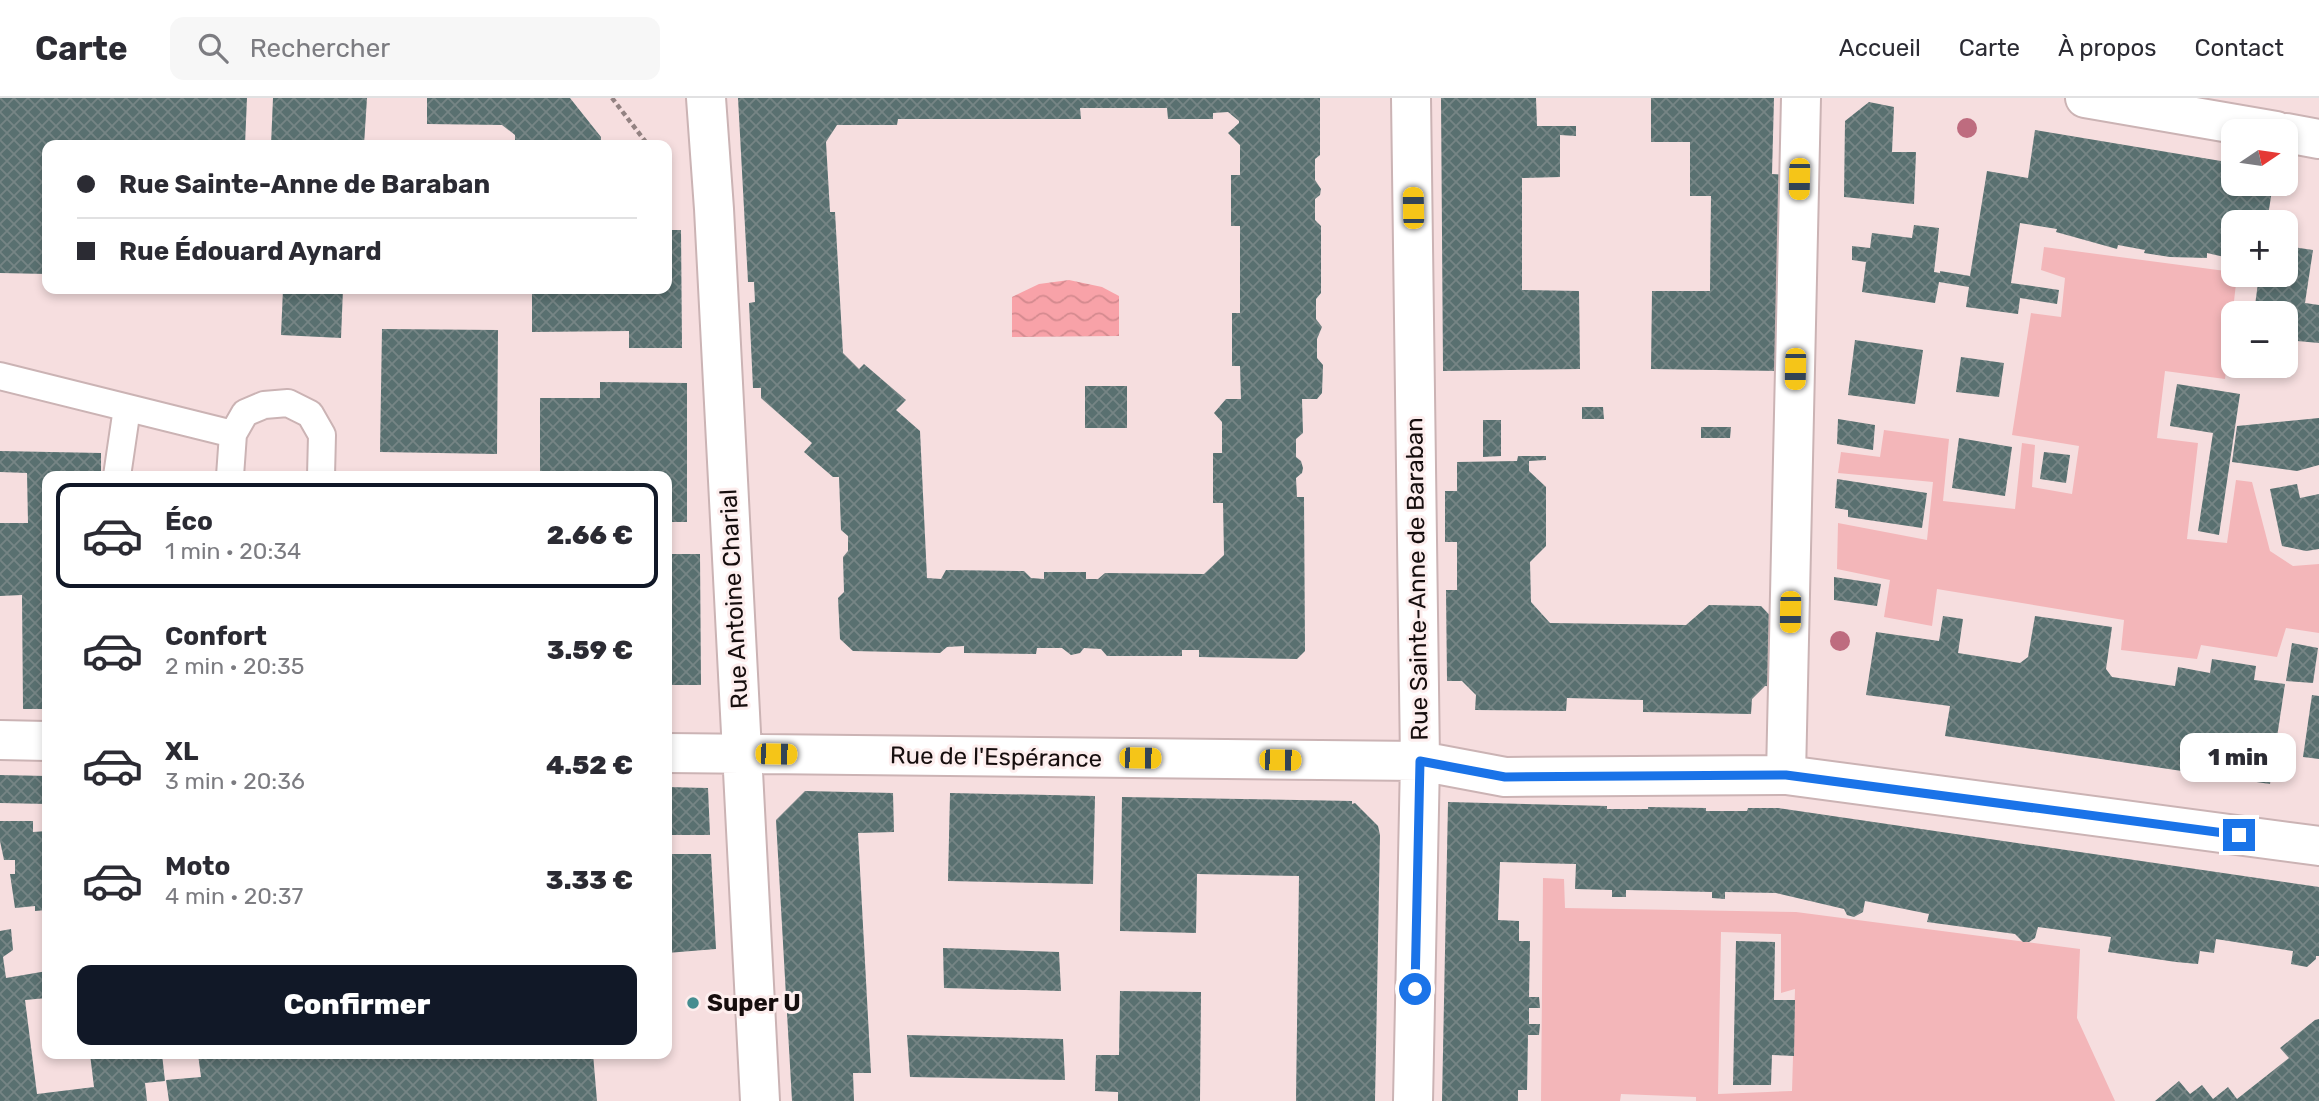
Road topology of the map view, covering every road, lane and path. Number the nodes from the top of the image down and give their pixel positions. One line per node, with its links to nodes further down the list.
1 (612, 98): 7 (path)
2 (619, 98): 7 (path)
3 (706, 98): 21 (street, Rue Antoine Charial)
4 (1411, 98): 22 (street, Rue Sainte-Anne de Baraban)
5 (1801, 98): 23 (street)
6 (2085, 98): 8 (street)
7 (618, 105): 11 (path)
8 (2221, 121)
9 (2298, 135): 10 (street)
10 (2319, 139)
11 (644, 140)
12 (0, 376): 13 (lane)
13 (127, 408): 14 (lane); 15 (lane)
14 (233, 434): 16 (lane); 17 (lane)
15 (118, 471)
16 (230, 471)
17 (321, 471)
18 (0, 740): 19 (street)
19 (42, 741)
20 (672, 753): 21 (street, Rue de l'Espérance)
21 (742, 754): 22 (street, Rue de l'Espérance); 25 (street, Rue Antoine Charial)
22 (1420, 761): 23 (street, Rue de l'Espérance); 26 (street, Rue Sainte-Anne de Baraban)
23 (1786, 775): 24 (street, Rue de l'Espérance)
24 (2319, 846)
25 (760, 1101)
26 (1413, 1101)

